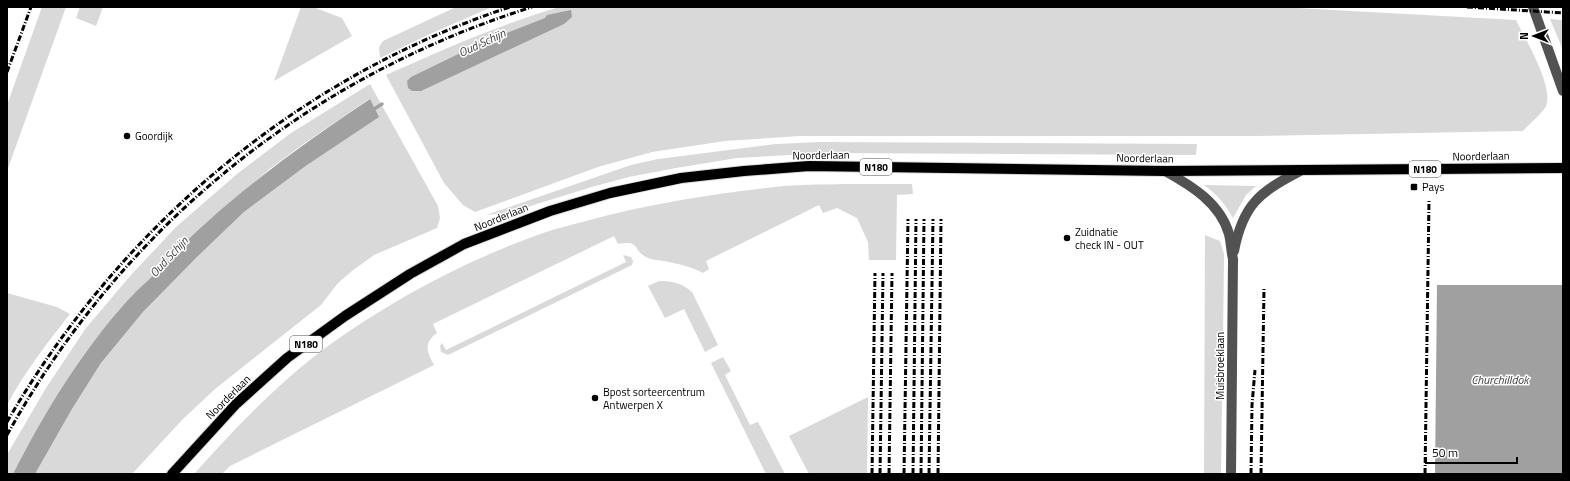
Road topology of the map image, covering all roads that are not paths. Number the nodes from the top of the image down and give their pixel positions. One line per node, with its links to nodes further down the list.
1 (1533, 7): 2 (street)
2 (1563, 91)
3 (1563, 168): 4 (main road, Noorderlaan / N180)
4 (1300, 170): 5 (main road, Noorderlaan / N180); 6 (street, Muisbroeklaan)
5 (1165, 171): 6 (street, Muisbroeklaan); 7 (main road, Noorderlaan / N180)
6 (1232, 259): 8 (street, Muisbroeklaan)
7 (172, 474)
8 (1231, 474)

